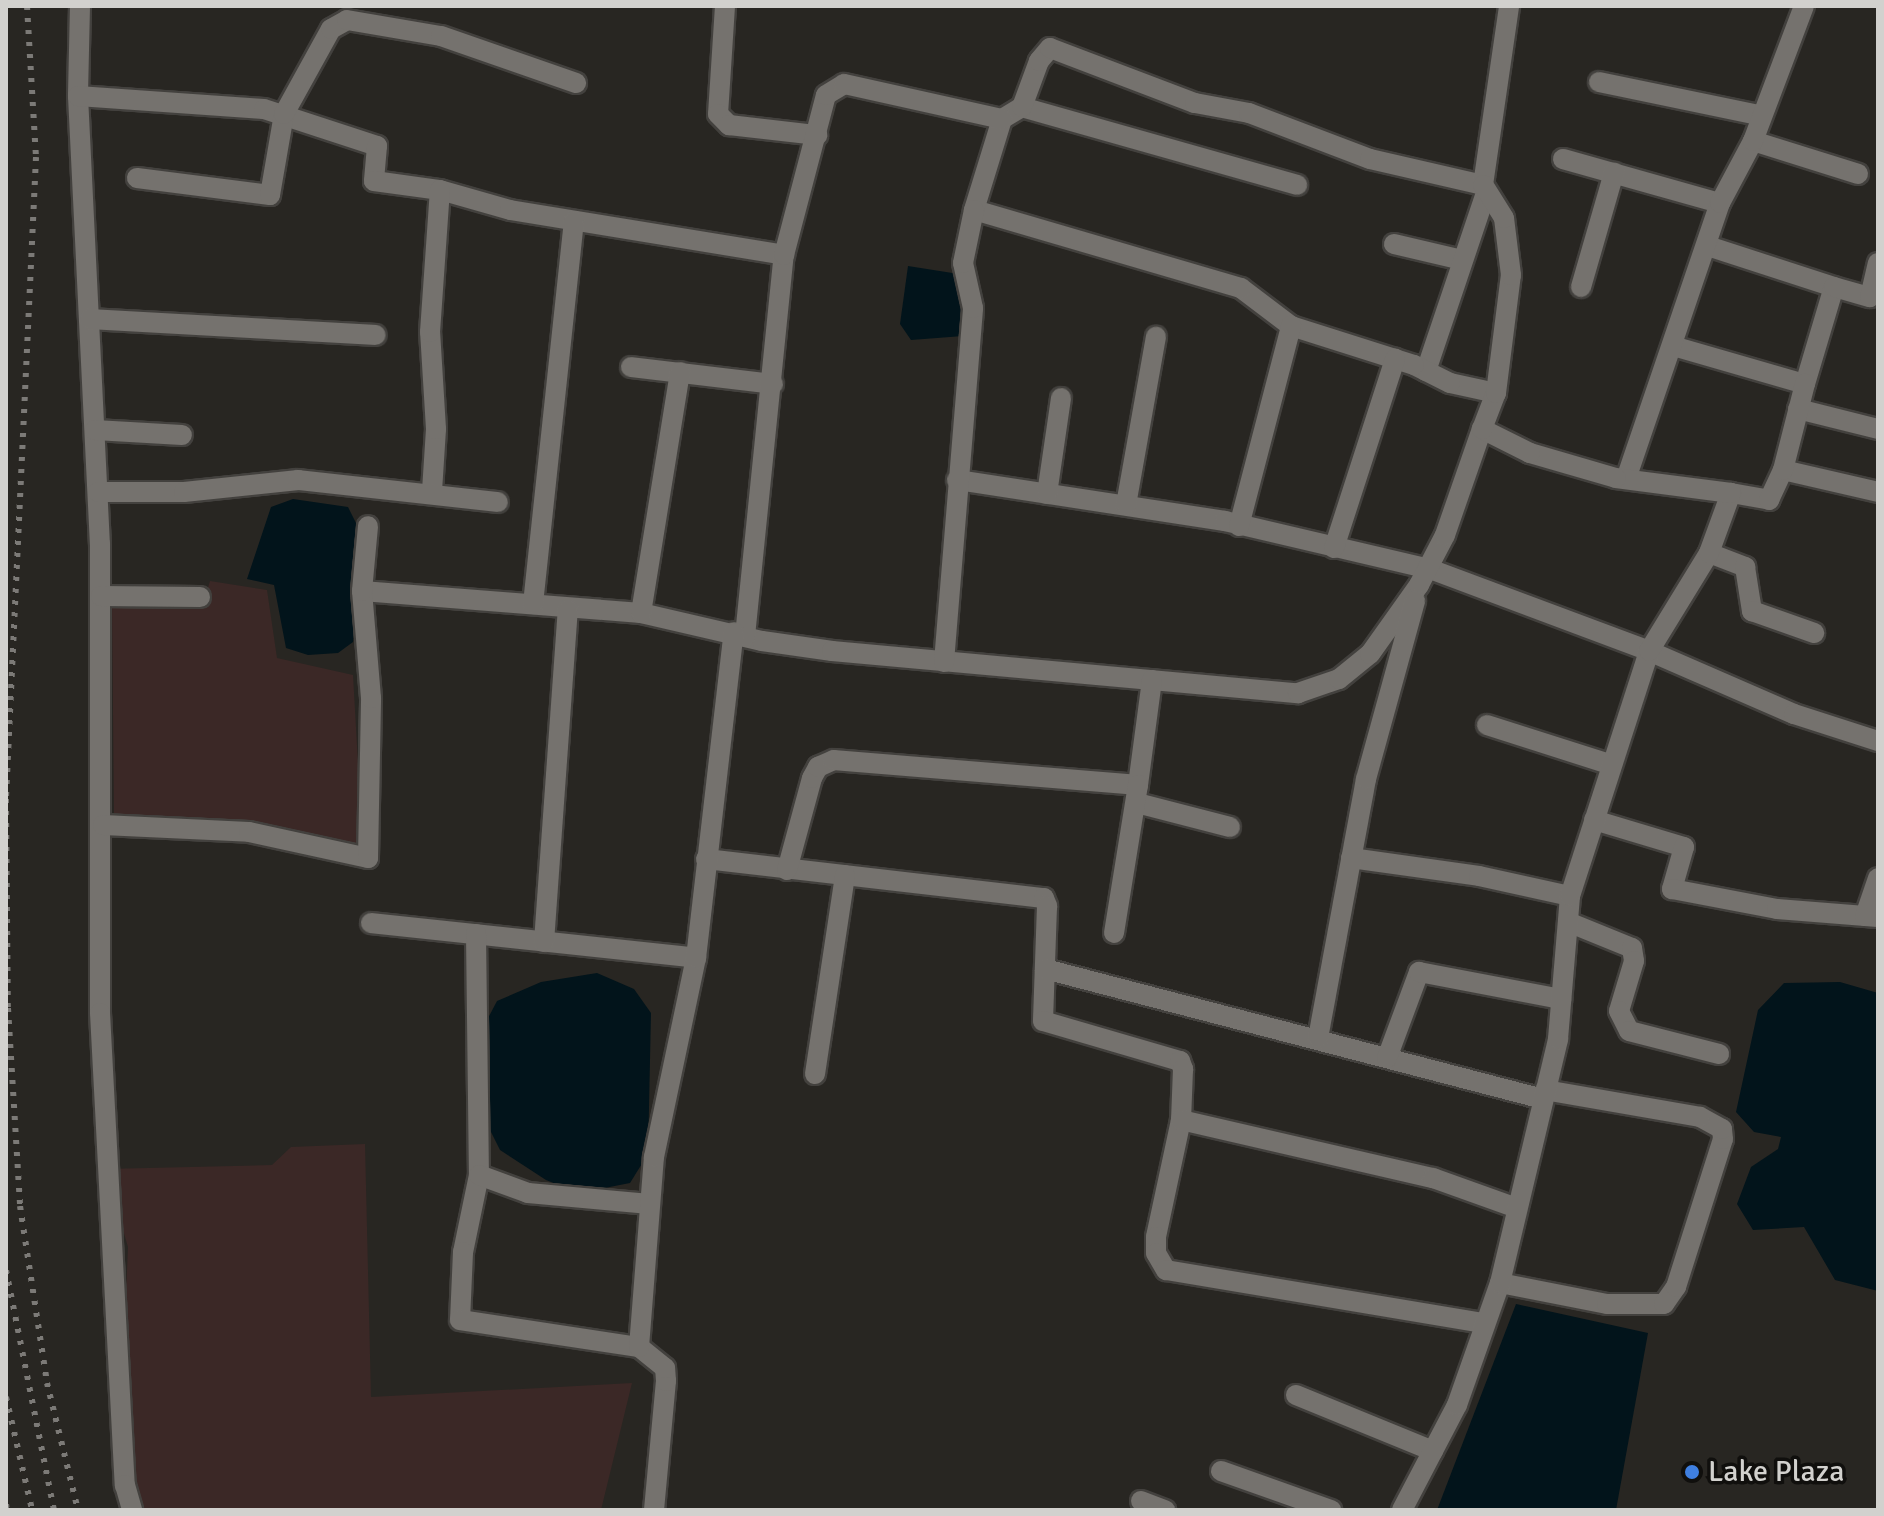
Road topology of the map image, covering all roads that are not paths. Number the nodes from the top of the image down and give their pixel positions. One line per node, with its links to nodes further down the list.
1 (80, 6): 7 (street)
2 (725, 6): 12 (street)
3 (1509, 6): 20 (street)
4 (1804, 6): 10 (street)
5 (1599, 82): 10 (street)
6 (576, 83): 9 (street)
7 (78, 96): 9 (street); 32 (street)
8 (1022, 107): 11 (street); 18 (street); 20 (street)
9 (284, 114): 17 (street); 19 (street)
10 (1758, 115): 13 (street)
11 (1002, 119): 12 (street); 22 (street)
12 (817, 135): 26 (street)
13 (1753, 141): 16 (street); 21 (street)
14 (1563, 159): 15 (street)
15 (1614, 173): 21 (street); 30 (street)
16 (1858, 174)
17 (137, 178)
18 (1297, 185)
19 (440, 190): 23 (street); 53 (street)
20 (1484, 191): 27 (street); 43 (street)
21 (1720, 203): 25 (street)
22 (974, 210): 33 (street); 52 (street)
23 (574, 221): 26 (street); 68 (street)
24 (1394, 244): 27 (street)
25 (1708, 246): 31 (street); 36 (street)
26 (784, 255): 41 (street)
27 (1462, 260): 39 (street)
28 (1878, 263): 29 (street)
29 (1876, 284): 31 (street)
30 (1581, 287)
31 (1834, 287): 42 (street)
32 (90, 319): 34 (street); 48 (street)
33 (1291, 326): 37 (street); 61 (street)
34 (376, 335)
35 (1156, 337): 59 (street)
36 (1673, 346): 42 (street); 51 (street)
37 (1395, 359): 39 (street); 62 (street)
38 (631, 367): 40 (street)
39 (1426, 371): 43 (street)
40 (680, 372): 41 (street); 70 (street)
41 (773, 384): 72 (street)
42 (1805, 384): 45 (street)
43 (1496, 393): 46 (street)
44 (1061, 398): 57 (street)
45 (1798, 409): 47 (street); 50 (street)
46 (1482, 429): 51 (street); 64 (street)
47 (1878, 429)
48 (95, 430): 49 (street); 54 (street)
49 (182, 435)
50 (1783, 470): 55 (street); 56 (street)
51 (1626, 479): 56 (street)
52 (957, 480): 57 (street); 74 (street)
53 (432, 491): 54 (street); 58 (street)
54 (98, 492): 66 (street)
55 (1878, 492)
56 (1731, 493): 63 (street)
57 (1047, 494): 59 (street)
58 (498, 502)
59 (1126, 505): 61 (street)
60 (368, 526): 65 (street)
61 (1239, 526): 62 (street)
62 (1334, 548): 64 (street)
63 (1709, 553): 71 (street); 73 (street)
64 (1424, 577): 73 (street); 75 (street); 83 (street)
65 (362, 591): 68 (street); 81 (street)
66 (101, 596): 67 (street); 81 (street)
67 (200, 597)
68 (533, 604): 69 (street)
69 (568, 610): 70 (street); 94 (street)
70 (641, 613): 72 (street)
71 (1814, 633)
72 (739, 634): 74 (street); 84 (street)
73 (1649, 651): 77 (street); 78 (street)
74 (944, 662): 75 (street)
75 (1152, 680): 79 (street)
76 (1487, 725): 78 (street)
77 (1878, 741)
78 (1612, 765): 80 (street)
79 (1138, 794): 82 (street); 85 (street); 92 (street)
80 (1594, 820): 88 (street); 89 (street)
81 (103, 825): 114 (street)
82 (1230, 827)
83 (1351, 858): 88 (street); 98 (street)
84 (706, 859): 85 (street); 95 (street)
85 (787, 870): 86 (street)
86 (845, 875): 96 (street); 101 (street)
87 (1878, 878): 89 (street)
88 (1570, 896): 90 (street)
89 (1872, 917)
90 (1568, 922): 97 (street); 99 (street)
91 (371, 923): 93 (street)
92 (1114, 933)
93 (476, 934): 94 (street); 104 (street)
94 (544, 942): 95 (street)
95 (696, 958): 105 (street)
96 (1045, 969): 98 (street); 103 (street)
97 (1561, 999): 100 (street); 102 (street)
98 (1318, 1038): 100 (street)
99 (1719, 1054)
100 (1387, 1058): 102 (street)
101 (815, 1074)
102 (1544, 1094): 106 (street); 107 (street)
103 (1181, 1120): 106 (street); 108 (street)
104 (479, 1175): 105 (street); 109 (street)
105 (650, 1204): 109 (street)
106 (1514, 1207): 107 (street)
107 (1500, 1283): 108 (street)
108 (1484, 1323): 111 (street)
109 (639, 1347): 115 (street)
110 (1296, 1395): 111 (street)
111 (1433, 1451): 118 (street)
112 (1221, 1471): 117 (street)
113 (1141, 1501): 116 (street)
114 (132, 1510)
115 (654, 1510)
116 (1165, 1510)
117 (1331, 1510)
118 (1402, 1510)

